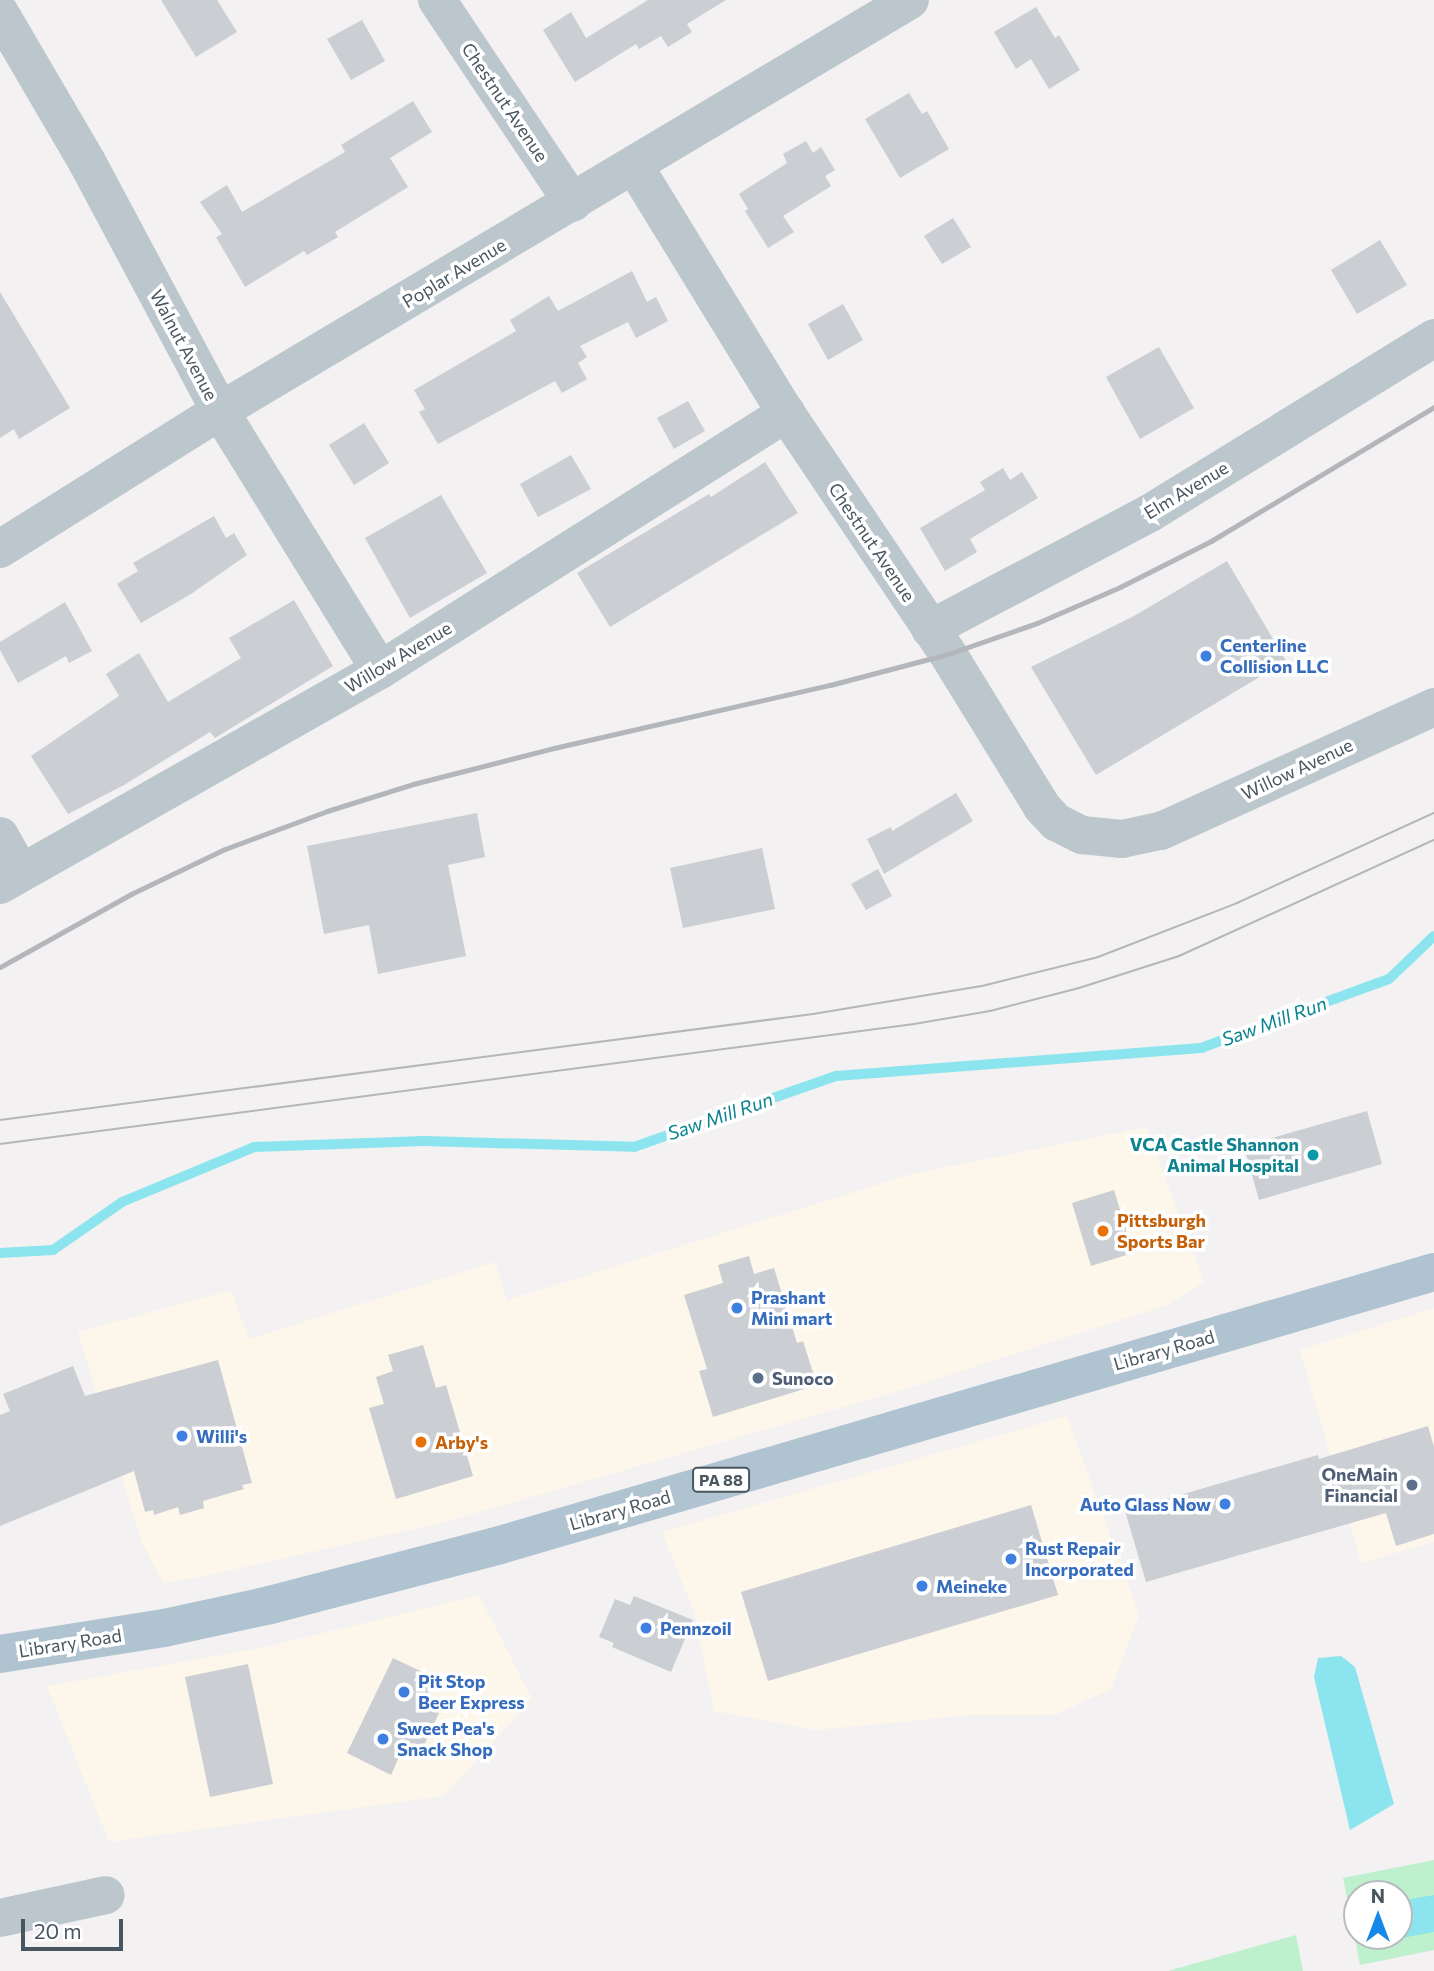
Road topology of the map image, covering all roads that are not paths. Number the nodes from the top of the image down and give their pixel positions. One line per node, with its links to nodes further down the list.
1 (437, 0): 5 (street, Chestnut Avenue)
2 (910, 0): 4 (street, Poplar Avenue)
3 (0, 13): 7 (street, Walnut Avenue)
4 (635, 167): 5 (street, Poplar Avenue); 8 (street, Chestnut Avenue)
5 (573, 203): 7 (street, Poplar Avenue)
6 (1434, 338): 10 (street, Elm Avenue)
7 (220, 411): 9 (street, Poplar Avenue); 11 (street, Walnut Avenue)
8 (786, 413): 10 (street, Chestnut Avenue); 11 (street, Willow Avenue)
9 (0, 550)
10 (930, 629): 13 (street, Chestnut Avenue)
11 (380, 670): 15 (street, Willow Avenue)
12 (1434, 707): 13 (street, Willow Avenue)
13 (1161, 831)
14 (0, 836): 15 (street)
15 (10, 878)
16 (1434, 1272): 17 (main road, Library Road / PA 88)
17 (0, 1654)
18 (106, 1895): 19 (street)
19 (0, 1918)

